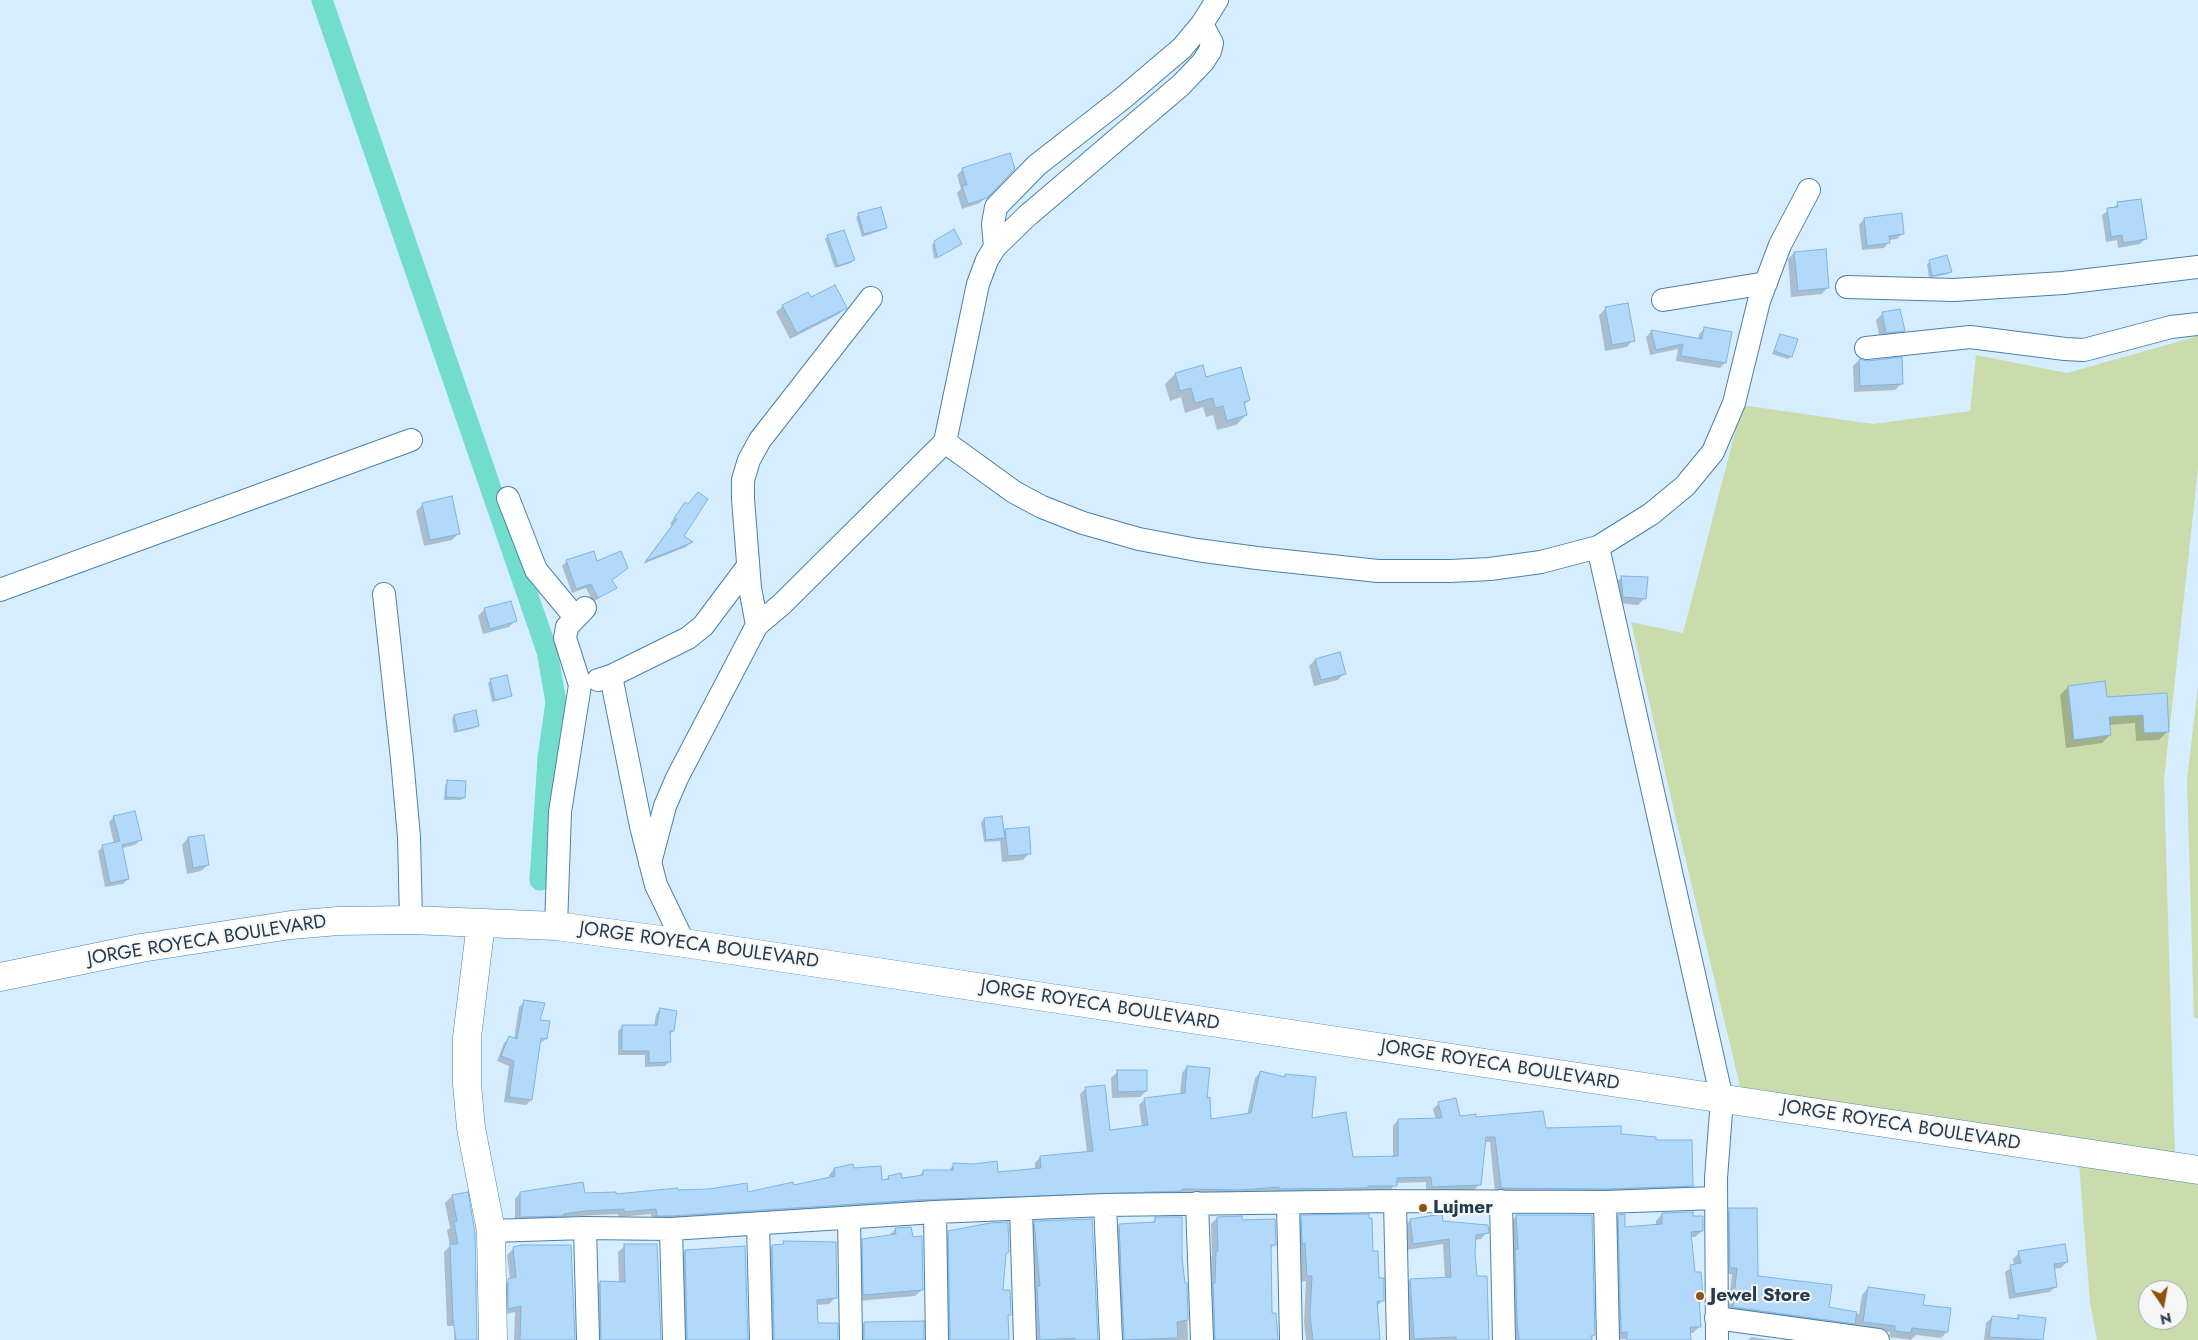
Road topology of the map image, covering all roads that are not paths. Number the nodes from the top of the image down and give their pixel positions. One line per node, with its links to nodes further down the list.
1 (1217, 0): 2 (street)
2 (1202, 24): 4 (street); 4 (street)
3 (1809, 190): 6 (street)
4 (995, 247): 13 (street)
5 (2198, 267): 7 (street)
6 (1766, 283): 9 (street); 15 (street)
7 (1847, 287)
8 (871, 298): 16 (street)
9 (1664, 300)
10 (2198, 324): 11 (street)
11 (1866, 348)
12 (411, 440): 17 (street)
13 (945, 442): 15 (street); 19 (street)
14 (508, 498): 21 (street)
15 (1598, 547): 28 (street)
16 (748, 566): 19 (street); 20 (street)
17 (0, 590)
18 (384, 594): 23 (street)
19 (757, 625): 22 (street)
20 (611, 676): 21 (street); 22 (street)
21 (580, 685): 25 (street)
22 (650, 863): 26 (street)
23 (410, 920): 24 (street, JORGE ROYECA BOULEVARD); 27 (street, JORGE ROYECA BOULEVARD)
24 (493, 923): 25 (street, JORGE ROYECA BOULEVARD); 43 (street)
25 (544, 925): 26 (street, JORGE ROYECA BOULEVARD)
26 (684, 943): 28 (street, JORGE ROYECA BOULEVARD)
27 (0, 977)
28 (1722, 1099): 29 (street, JORGE ROYECA BOULEVARD); 30 (street)
29 (2198, 1170)
30 (1715, 1198): 33 (street); 44 (street)
31 (1501, 1201): 32 (street); 33 (street); 56 (street)
32 (1395, 1202): 35 (street); 55 (street)
33 (1605, 1202): 57 (street)
34 (1196, 1203): 35 (street); 36 (street); 53 (street)
35 (1288, 1204): 54 (street)
36 (1105, 1205): 37 (street); 52 (street)
37 (1022, 1209): 38 (street); 51 (street)
38 (935, 1212): 39 (street); 50 (street)
39 (848, 1218): 40 (street); 49 (street)
40 (758, 1224): 42 (street); 48 (street)
41 (586, 1228): 42 (street); 43 (street); 46 (street)
42 (671, 1229): 47 (street)
43 (491, 1231): 45 (street)
44 (1717, 1329): 58 (street)
45 (493, 1340)
46 (588, 1340)
47 (674, 1340)
48 (761, 1340)
49 (851, 1340)
50 (937, 1340)
51 (1025, 1340)
52 (1111, 1340)
53 (1202, 1340)
54 (1291, 1340)
55 (1398, 1340)
56 (1504, 1340)
57 (1608, 1340)
58 (1878, 1340)

